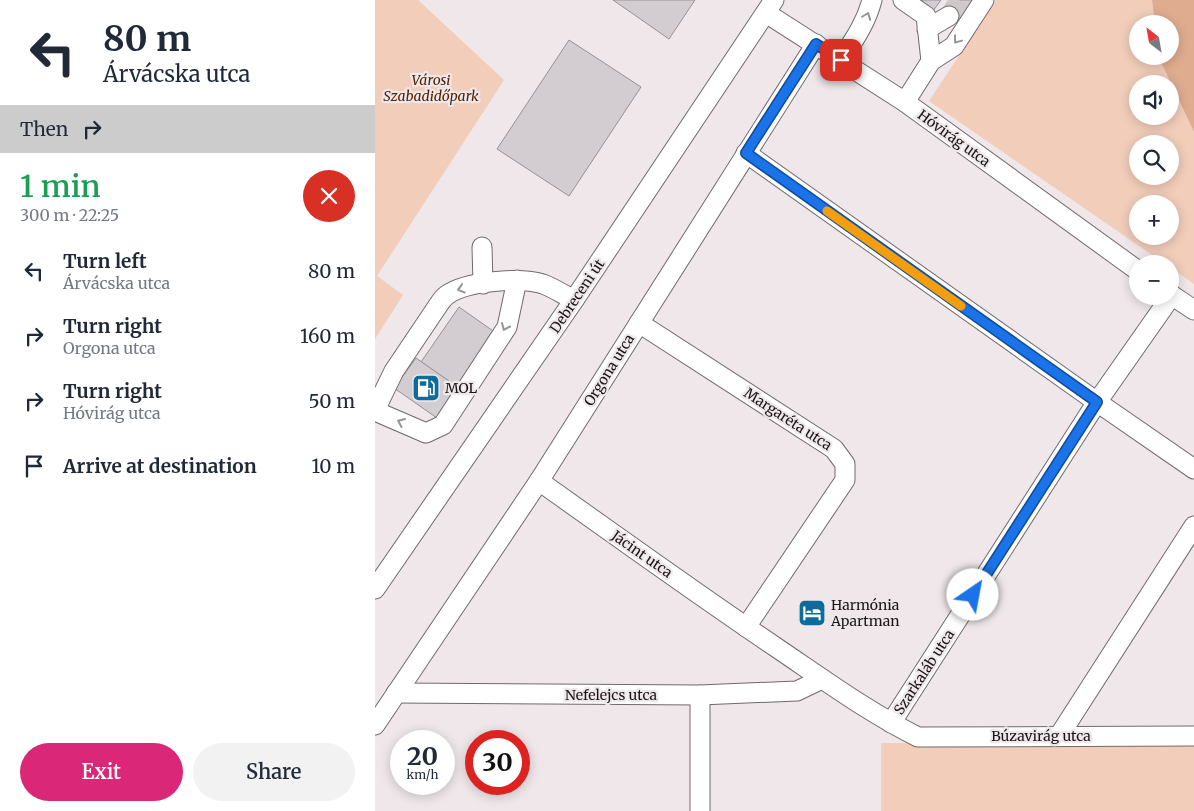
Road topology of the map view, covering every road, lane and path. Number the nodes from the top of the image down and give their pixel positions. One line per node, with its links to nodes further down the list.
1 (873, 0): 8 (street, one-way to 1)
2 (903, 0): 6 (street)
3 (984, 0): 9 (street, one-way to 9)
4 (770, 6): 7 (street, Hóvirág utca); 16 (street, Debreceni út)
5 (949, 16): 6 (street)
6 (927, 29): 9 (street)
7 (816, 44): 8 (street, Hóvirág utca); 11 (street, Orgona utca)
8 (841, 60): 10 (street, Hóvirág utca)
9 (931, 61): 10 (street)
10 (905, 102): 13 (street, Hóvirág utca)
11 (746, 153): 20 (street, Orgona utca); 21 (street)
12 (482, 247): 15 (street)
13 (1129, 264)
14 (517, 280): 15 (street); 16 (street); 22 (street, one-way to 22)
15 (483, 284): 22 (street, one-way to 22)
16 (574, 300): 26 (street, Debreceni út)
17 (1179, 300): 19 (street)
18 (1164, 305): 21 (street, Szarkaláb utca)
19 (1194, 310)
20 (639, 323): 24 (street, Orgona utca); 27 (street, Margaréta utca)
21 (1097, 402): 23 (street); 31 (street, Szarkaláb utca)
22 (375, 410)
23 (1194, 469)
24 (539, 481): 27 (street, Jácint utca); 29 (street, Orgona utca)
25 (1194, 526): 33 (street)
26 (375, 588)
27 (746, 627): 28 (street)
28 (822, 679): 30 (street, Nefelejcs utca); 31 (street)
29 (397, 693): 30 (street, Nefelejcs utca); 32 (street, Orgona utca)
30 (700, 695): 35 (street)
31 (891, 723): 33 (street, Búzavirág utca)
32 (375, 725)
33 (1059, 736): 34 (street, Búzavirág utca)
34 (1194, 736)
35 (700, 811)

